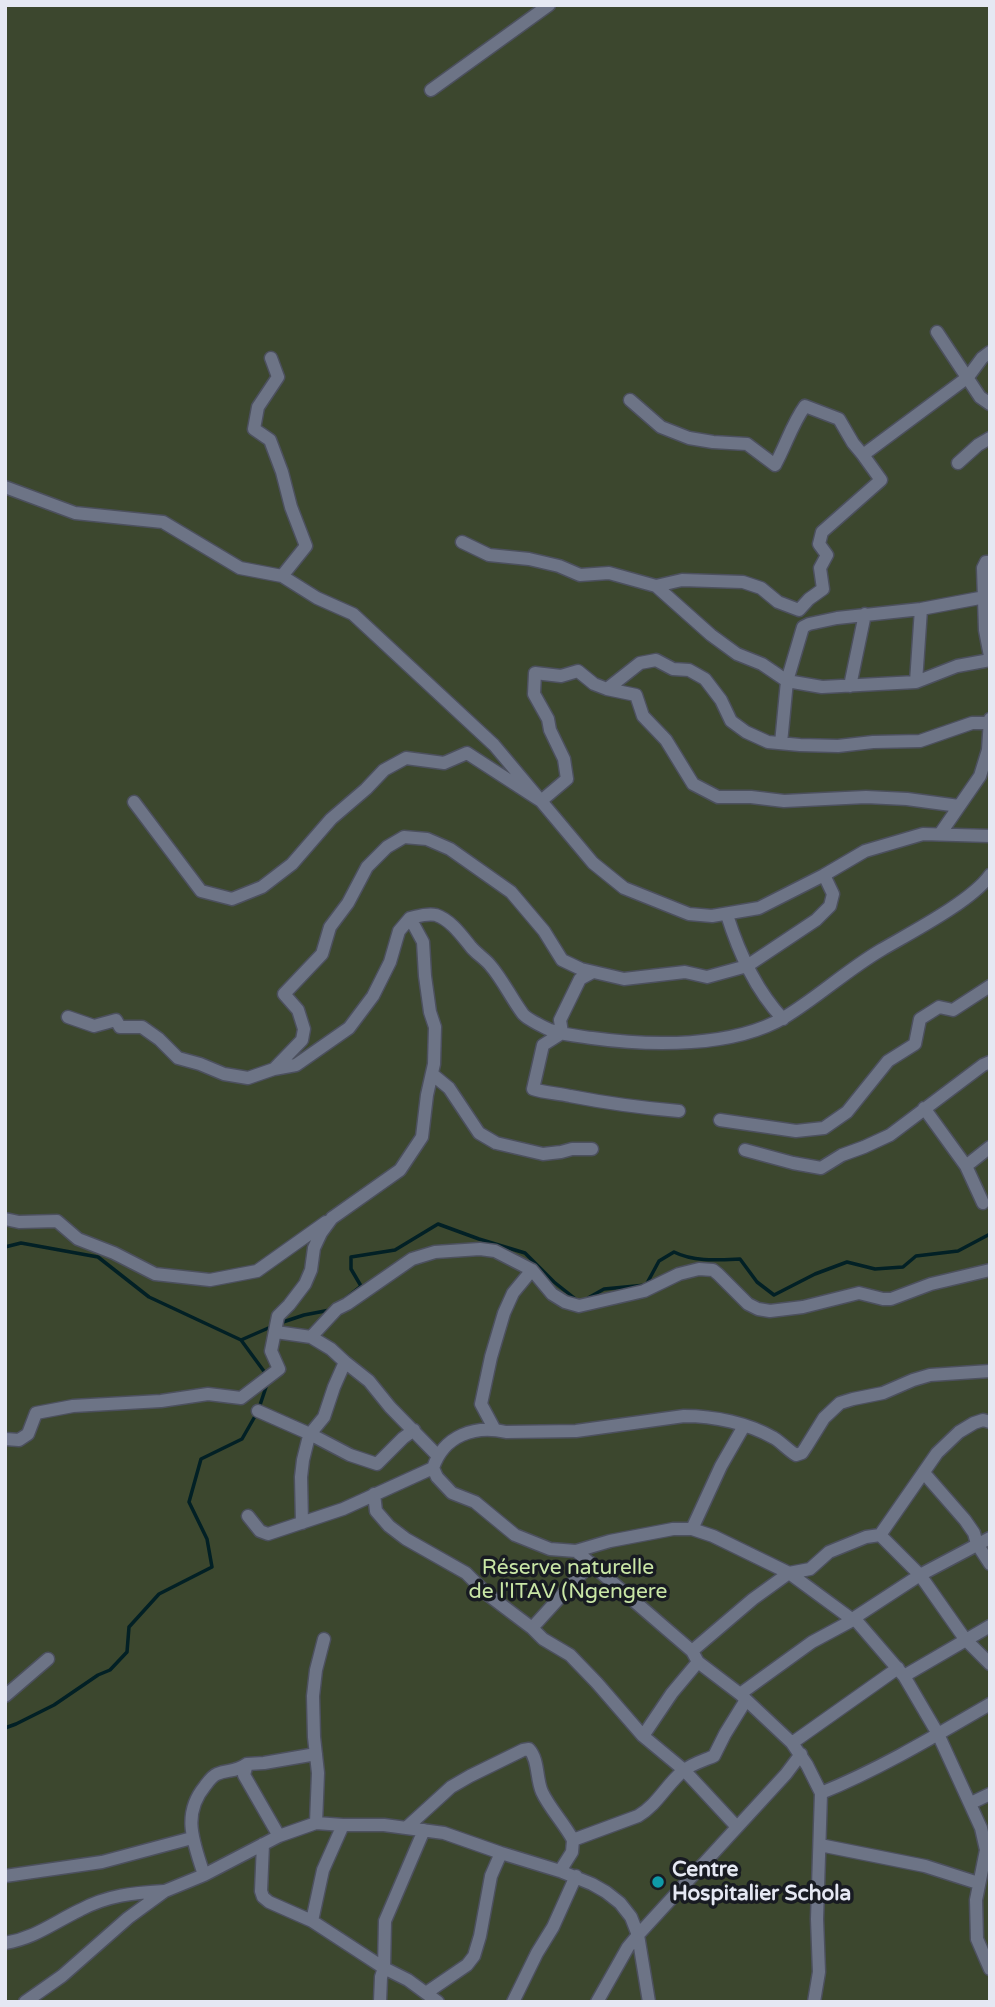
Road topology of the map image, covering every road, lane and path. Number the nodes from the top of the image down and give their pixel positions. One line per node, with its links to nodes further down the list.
1 (549, 5): 2 (street)
2 (430, 90)
3 (937, 332): 6 (street)
4 (990, 352): 6 (street)
5 (271, 358): 15 (street)
6 (968, 377): 8 (street); 10 (street)
7 (630, 400): 10 (street)
8 (990, 404)
9 (990, 438): 11 (street)
10 (863, 455): 16 (street)
11 (958, 463)
12 (5, 487): 15 (street)
13 (462, 542): 16 (street)
14 (990, 562): 17 (street)
15 (282, 576): 27 (street)
16 (656, 586): 21 (street)
17 (985, 597): 18 (street); 20 (street)
18 (921, 609): 19 (street); 22 (street)
19 (865, 614): 21 (street); 23 (street)
20 (990, 658): 22 (street)
21 (787, 681): 23 (street); 26 (street)
22 (916, 682): 23 (street)
23 (850, 685)
24 (607, 689): 26 (street); 27 (street); 29 (street)
25 (990, 721): 26 (street); 29 (street)
26 (780, 743)
27 (541, 801): 28 (street); 34 (street)
28 (134, 802)
29 (959, 806): 30 (street)
30 (940, 834): 31 (street); 33 (street)
31 (990, 836)
32 (990, 875): 40 (street)
33 (824, 876): 34 (street); 36 (street)
34 (727, 915): 36 (street)
35 (410, 918): 41 (street); 43 (street); 44 (street)
36 (747, 966): 37 (street); 40 (street)
37 (593, 972): 41 (street); 43 (street)
38 (990, 986): 47 (street)
39 (68, 1017): 43 (street)
40 (783, 1019): 41 (street)
41 (562, 1033): 46 (street)
42 (988, 1067): 45 (street)
43 (274, 1069)
44 (432, 1073): 49 (street); 53 (street)
45 (924, 1108): 50 (street); 51 (street)
46 (679, 1111)
47 (720, 1121)
48 (990, 1147): 51 (street)
49 (592, 1149)
50 (745, 1150)
51 (966, 1166): 52 (street)
52 (983, 1203)
53 (332, 1218): 54 (street); 57 (street)
54 (5, 1219)
55 (532, 1270): 56 (street); 58 (street); 65 (street)
56 (990, 1270)
57 (276, 1332): 58 (street); 67 (street)
58 (311, 1337): 59 (street)
59 (345, 1362): 64 (street); 66 (street)
60 (990, 1370): 63 (street)
61 (258, 1412): 66 (street)
62 (990, 1422): 69 (street)
63 (744, 1426): 65 (street); 73 (street)
64 (414, 1430): 66 (street); 68 (street)
65 (495, 1430): 68 (street)
66 (310, 1434): 72 (street)
67 (5, 1439)
68 (435, 1461): 70 (street); 77 (street)
69 (924, 1473): 74 (street); 76 (street)
70 (374, 1494): 72 (street); 84 (street)
71 (248, 1516): 72 (street)
72 (302, 1523)
73 (692, 1529): 77 (street); 80 (street)
74 (880, 1535): 80 (street); 81 (street)
75 (990, 1538): 76 (street)
76 (976, 1544): 79 (street); 81 (street)
77 (576, 1551): 78 (street)
78 (591, 1563): 84 (street); 87 (street)
79 (990, 1564)
80 (789, 1573): 82 (street); 87 (street)
81 (920, 1575): 82 (street); 86 (street)
82 (854, 1619): 90 (street); 92 (street)
83 (990, 1626): 86 (street)
84 (532, 1628): 95 (street)
85 (324, 1639): 97 (street)
86 (965, 1639): 89 (street); 90 (street)
87 (695, 1656): 92 (street); 95 (street)
88 (48, 1659): 91 (street)
89 (990, 1664)
90 (901, 1672): 94 (street); 96 (street)
91 (5, 1696)
92 (743, 1697): 96 (street); 100 (street)
93 (990, 1704): 94 (street)
94 (938, 1734): 101 (street); 103 (street)
95 (643, 1736): 100 (street)
96 (792, 1743): 98 (street)
97 (316, 1754): 99 (street); 104 (street)
98 (800, 1754): 101 (street); 106 (street)
99 (247, 1764): 109 (street); 110 (street)
100 (684, 1770): 106 (street); 111 (street)
101 (821, 1793): 113 (street)
102 (990, 1794): 103 (street)
103 (971, 1804): 114 (street)
104 (316, 1823): 105 (street); 109 (street)
105 (343, 1825): 107 (street); 122 (street)
106 (737, 1827): 123 (street)
107 (406, 1828): 108 (street); 111 (street)
108 (424, 1830): 115 (street); 125 (street)
109 (279, 1836): 112 (street)
110 (192, 1838): 117 (street); 118 (street)
111 (573, 1840): 116 (street)
112 (263, 1844): 117 (street); 122 (street)
113 (820, 1845): 120 (street); 134 (street)
114 (988, 1849): 120 (street)
115 (501, 1853): 116 (street); 127 (street)
116 (560, 1871): 119 (street)
117 (204, 1875): 121 (street)
118 (5, 1876)
119 (576, 1876): 123 (street); 131 (street)
120 (978, 1883): 126 (street)
121 (164, 1891): 124 (street); 128 (street)
122 (313, 1921): 125 (street)
123 (638, 1934): 132 (street); 133 (street)
124 (5, 1943)
125 (384, 1968): 127 (street); 129 (street)
126 (990, 1969)
127 (426, 1993): 130 (street)
128 (25, 2002)
129 (380, 2002)
130 (438, 2002)
131 (513, 2002)
132 (597, 2002)
133 (649, 2002)
134 (814, 2002)

